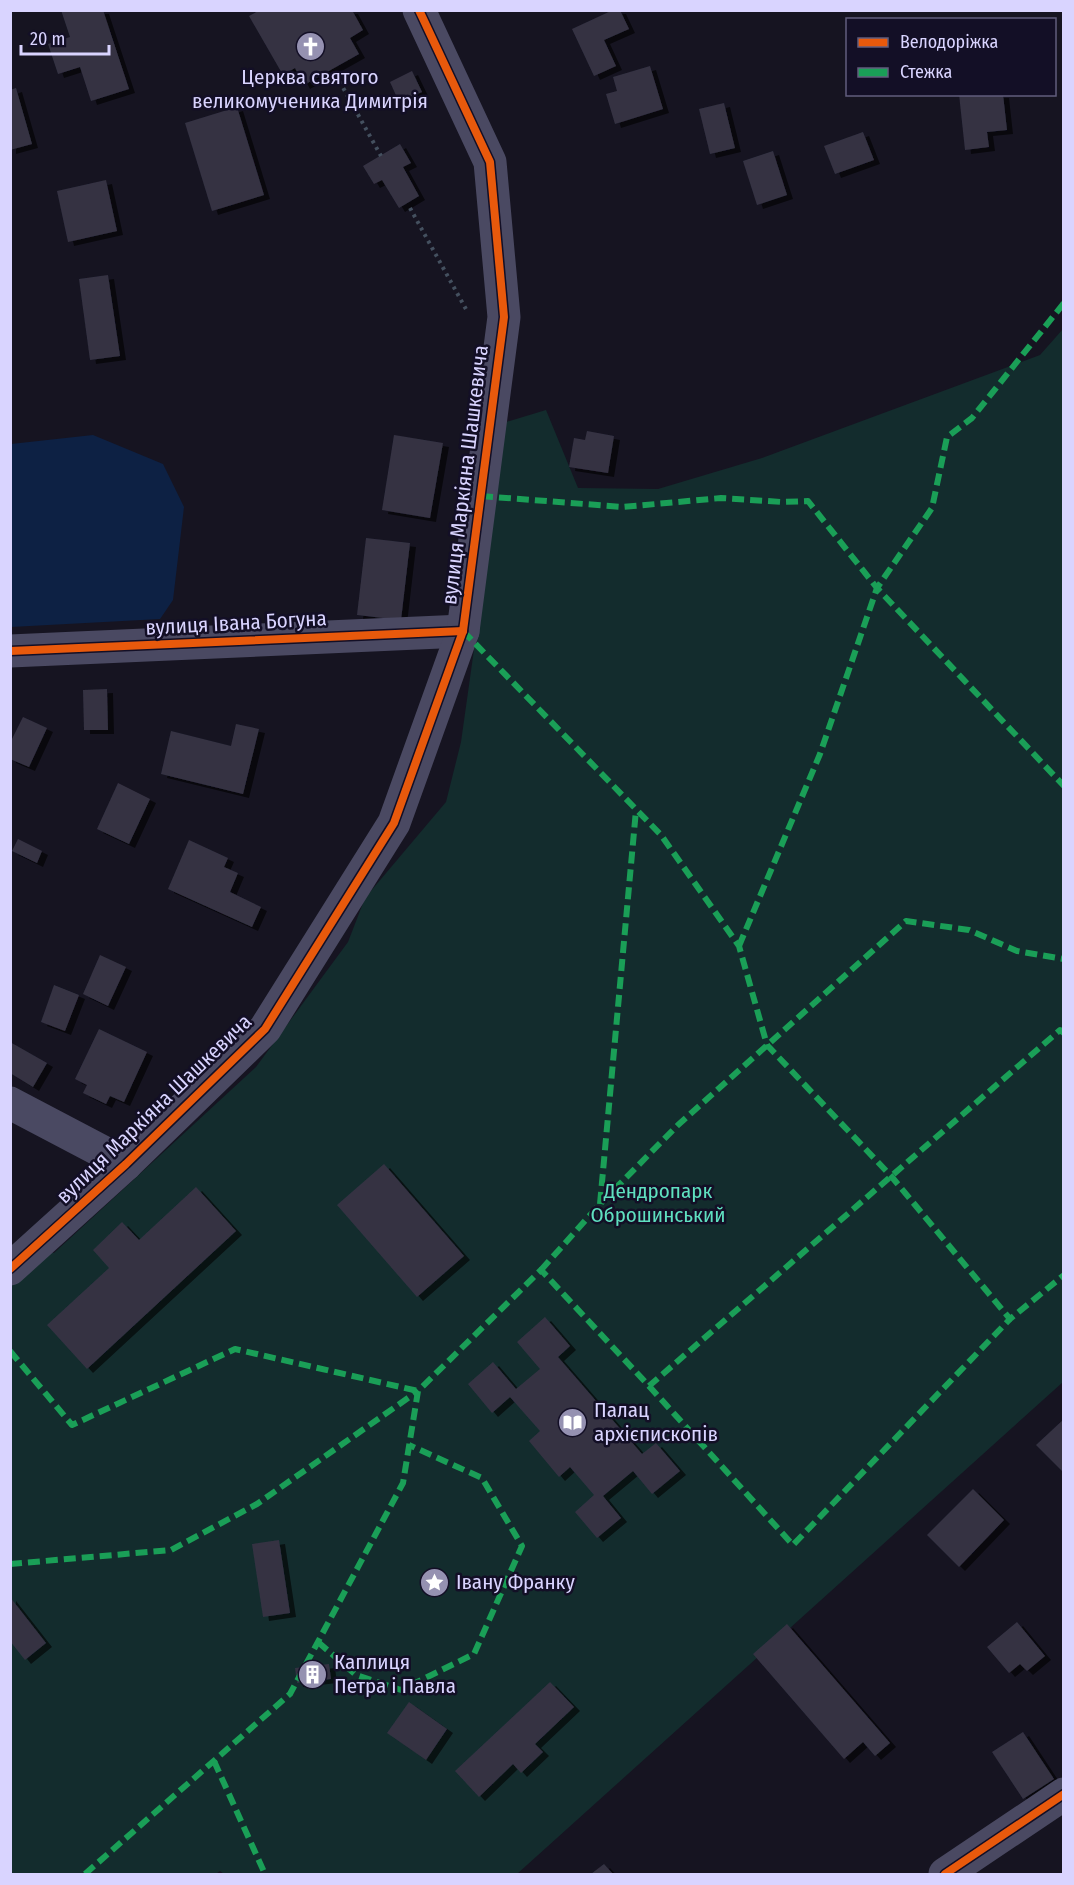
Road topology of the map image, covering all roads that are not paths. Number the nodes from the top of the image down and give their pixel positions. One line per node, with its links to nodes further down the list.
1 (419, 10): 2 (street, вулиця Маркіяна Шашкевича)
2 (463, 631): 3 (street, вулиця Івана Богуна); 5 (street, вулиця Маркіяна Шашкевича)
3 (10, 651)
4 (10, 1103): 5 (street)
5 (126, 1164): 6 (street, вулиця Маркіяна Шашкевича)
6 (10, 1269)
7 (1064, 1794): 8 (street)
8 (945, 1875)

